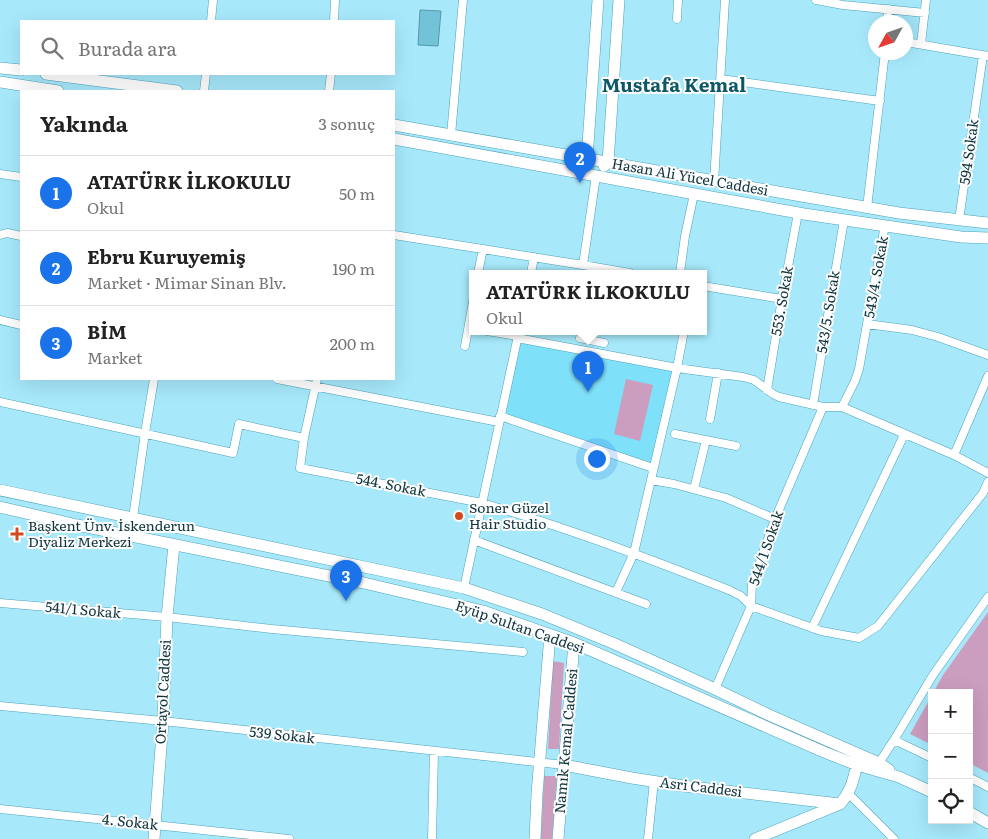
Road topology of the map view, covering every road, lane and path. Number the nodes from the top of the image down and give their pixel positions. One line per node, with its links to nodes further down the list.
1 (212, 0): 15 (street)
2 (335, 0): 16 (street)
3 (463, 0): 34 (street)
4 (598, 0): 36 (street)
5 (619, 0): 37 (street)
6 (678, 0): 14 (street)
7 (725, 0): 26 (street)
8 (816, 0): 10 (street)
9 (926, 0): 12 (street)
10 (844, 2): 11 (street)
11 (888, 10): 12 (street); 13 (street)
12 (924, 13): 18 (street)
13 (888, 15)
14 (677, 18)
15 (210, 20)
16 (334, 20)
17 (913, 43): 18 (street)
18 (921, 44): 19 (street)
19 (985, 55): 46 (street, 594 Sokak)
20 (884, 60): 32 (street)
21 (0, 68): 22 (street)
22 (20, 70)
23 (54, 75): 29 (street)
24 (206, 75): 30 (street)
25 (330, 75): 31 (street)
26 (721, 79): 32 (street); 41 (street)
27 (0, 82): 28 (street)
28 (47, 90)
29 (168, 90)
30 (204, 90)
31 (329, 90)
32 (880, 101): 43 (street)
33 (395, 125): 34 (street, Hasan Ali Yücel Caddesi)
34 (452, 135): 36 (street, Hasan Ali Yücel Caddesi)
35 (395, 139): 39 (street)
36 (587, 159): 37 (street, Hasan Ali Yücel Caddesi); 39 (street)
37 (608, 162): 39 (street); 41 (street, Hasan Ali Yücel Caddesi)
38 (0, 174): 40 (street)
39 (596, 176): 42 (street); 55 (street)
40 (20, 177)
41 (714, 182): 43 (street, Hasan Ali Yücel Caddesi)
42 (694, 194): 44 (street); 59 (street)
43 (867, 208): 46 (street, Hasan Ali Yücel Caddesi)
44 (798, 212): 45 (street); 61 (street, 553. Sokak)
45 (844, 220): 48 (street); 82 (street, 543/5. Sokak)
46 (959, 220): 47 (street, Hasan Ali Yücel Caddesi)
47 (988, 223)
48 (885, 225): 52 (street); 63 (street, 543/4. Sokak)
49 (0, 235): 51 (street)
50 (395, 235): 53 (street)
51 (20, 236)
52 (988, 238)
53 (483, 249): 54 (street); 56 (street)
54 (534, 257): 55 (street); 57 (street)
55 (583, 265): 58 (street)
56 (479, 270)
57 (532, 270)
58 (612, 270)
59 (680, 270)
60 (707, 287): 61 (street)
61 (782, 299): 80 (street, 553. Sokak)
62 (0, 320): 64 (street)
63 (867, 324): 73 (street, 543/4. Sokak); 83 (street)
64 (20, 325)
65 (469, 334): 71 (street)
66 (518, 335): 72 (street); 86 (street)
67 (581, 335): 72 (street)
68 (584, 335): 70 (street)
69 (683, 335): 74 (street)
70 (604, 342)
71 (465, 346)
72 (577, 349): 74 (street)
73 (988, 355)
74 (677, 368): 75 (street); 94 (street)
75 (718, 374): 80 (street); 85 (street)
76 (988, 376): 93 (street)
77 (154, 380): 87 (street)
78 (290, 380): 79 (street)
79 (316, 382): 86 (street); 90 (street)
80 (767, 390): 82 (street)
81 (0, 402): 87 (street)
82 (813, 405): 84 (street)
83 (842, 407): 84 (street); 89 (street)
84 (823, 408): 103 (street, 544/1 Sokak)
85 (710, 418)
86 (499, 419): 94 (street); 100 (street)
87 (145, 433): 90 (street); 102 (street)
88 (675, 434): 91 (street)
89 (904, 434): 93 (street); 114 (street)
90 (304, 438): 100 (street, 544. Sokak)
91 (706, 440): 92 (street); 98 (street)
92 (736, 446)
93 (954, 455): 95 (street)
94 (653, 468): 96 (street)
95 (988, 473)
96 (651, 480): 98 (street); 106 (street)
97 (988, 482): 114 (street, 544. Sokak)
98 (694, 489): 103 (street)
99 (0, 490): 102 (street)
100 (482, 503): 104 (street); 106 (street, 544. Sokak)
101 (0, 507): 105 (street, Eyüp Sultan Caddesi)
102 (133, 518): 107 (street)
103 (775, 519): 112 (street, 544/1 Sokak)
104 (474, 540): 107 (street); 108 (street)
105 (174, 545): 113 (street, Ortayol Caddesi); 115 (street, Eyüp Sultan Caddesi)
106 (634, 553): 108 (street); 112 (street, 544. Sokak)
107 (464, 588): 118 (street)
108 (616, 592): 111 (street)
109 (988, 597): 121 (street)
110 (0, 603): 113 (street, 541/1 Sokak)
111 (646, 604)
112 (750, 606): 114 (street, 544. Sokak); 118 (street, 544/1 Sokak)
113 (167, 617): 117 (street, 541/1 Sokak); 120 (street, Ortayol Caddesi)
114 (812, 628)
115 (550, 635): 116 (street, Eyüp Sultan Caddesi); 124 (street)
116 (574, 644): 126 (street, Namık Kemal Caddesi); 127 (street, Eyüp Sultan Caddesi)
117 (523, 652)
118 (715, 689): 125 (street)
119 (0, 706): 120 (street, 539 Sokak)
120 (163, 721): 122 (street, 539 Sokak); 138 (street, Ortayol Caddesi)
121 (894, 740): 123 (street); 125 (street)
122 (434, 752): 124 (street, 539 Sokak); 141 (street)
123 (928, 756)
124 (540, 762): 126 (street, 539 Sokak); 142 (street)
125 (879, 763): 128 (street)
126 (564, 765): 130 (street, Asri Caddesi); 143 (street, Namık Kemal Caddesi)
127 (857, 765): 128 (street, Eyüp Sultan Caddesi); 133 (street)
128 (899, 777): 132 (street, Eyüp Sultan Caddesi)
129 (973, 779): 131 (street)
130 (654, 781): 134 (street, Asri Caddesi); 144 (street)
131 (988, 787)
132 (928, 790)
133 (848, 793): 134 (street); 146 (street)
134 (840, 804): 145 (street)
135 (0, 809): 138 (street, 4. Sokak)
136 (973, 814): 137 (street)
137 (988, 823)
138 (155, 824): 139 (street, Ortayol Caddesi); 140 (street, 4. Sokak)
139 (154, 839)
140 (289, 839)
141 (432, 839)
142 (535, 839)
143 (558, 839)
144 (648, 839)
145 (755, 839)
146 (894, 839)

